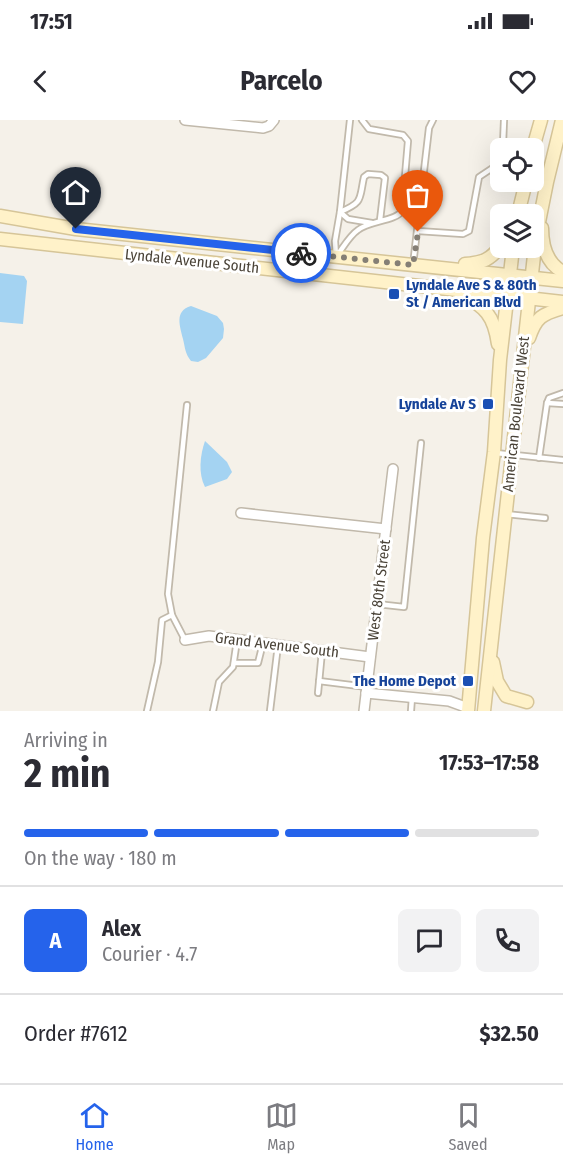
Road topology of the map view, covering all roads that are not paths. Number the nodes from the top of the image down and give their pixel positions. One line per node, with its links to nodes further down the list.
1 (185, 120): 8 (street)
2 (350, 120): 13 (lane)
3 (362, 120): 15 (lane)
4 (433, 120): 17 (lane)
5 (504, 120): 9 (lane)
6 (541, 120): 10 (main road)
7 (562, 120): 12 (main road, American Boulevard West)
8 (272, 123)
9 (503, 138)
10 (535, 138)
11 (490, 169): 17 (lane)
12 (543, 204)
13 (340, 212): 15 (lane); 16 (lane); 20 (lane)
14 (0, 216): 20 (main road, Lyndale Avenue South)
15 (380, 220): 16 (lane)
16 (372, 223): 20 (lane)
17 (418, 231): 24 (lane)
18 (0, 239): 30 (main road, Lyndale Avenue South)
19 (544, 246): 26 (main road)
20 (336, 257): 24 (main road, Lyndale Avenue South)
21 (491, 258): 25 (main road)
22 (512, 258): 27 (main road, American Boulevard West)
23 (534, 258): 28 (main road, American Boulevard West)
24 (413, 265): 25 (main road, Lyndale Avenue South)
25 (453, 269): 27 (main road, Lyndale Avenue South)
26 (563, 272)
27 (510, 275): 28 (main road, Lyndale Avenue South); 31 (main road, American Boulevard West)
28 (531, 277): 29 (main road, Lyndale Avenue South); 32 (main road, American Boulevard West)
29 (563, 281)
30 (454, 291): 31 (main road, Lyndale Avenue South); 35 (main road)
31 (507, 296): 32 (main road, Lyndale Avenue South); 35 (main road, American Boulevard West)
32 (529, 298): 33 (main road, Lyndale Avenue South); 36 (main road, American Boulevard West)
33 (563, 302)
34 (563, 308): 36 (main road)
35 (500, 360): 42 (main road, American Boulevard West)
36 (521, 362): 43 (main road, American Boulevard West)
37 (563, 393): 38 (lane)
38 (547, 403): 39 (lane); 44 (lane)
39 (563, 404)
40 (187, 405): 52 (lane)
41 (421, 443): 51 (lane)
42 (494, 452): 43 (lane); 66 (main road, American Boulevard West)
43 (511, 454): 44 (lane); 48 (main road, American Boulevard West)
44 (539, 458): 45 (lane)
45 (563, 460)
46 (393, 469): 50 (street, West 80th Street)
47 (241, 513): 50 (street)
48 (504, 514): 49 (lane); 58 (main road, American Boulevard West)
49 (546, 518)
50 (386, 529): 51 (street, West 80th Street)
51 (377, 604): 59 (street, West 80th Street)
52 (172, 615): 53 (lane); 67 (lane)
53 (184, 640): 54 (street, Grand Avenue South)
54 (237, 640): 55 (street, Grand Avenue South); 60 (lane)
55 (263, 643): 56 (street, Grand Avenue South); 60 (lane)
56 (278, 645): 57 (street, Grand Avenue South); 69 (lane)
57 (322, 651): 59 (street, Grand Avenue South); 61 (lane)
58 (490, 652): 65 (main road); 72 (main road, American Boulevard West)
59 (370, 657): 62 (street, West 80th Street)
60 (234, 663): 68 (lane)
61 (319, 681): 62 (lane); 63 (lane)
62 (367, 690): 64 (street); 70 (street, West 80th Street)
63 (318, 693)
64 (412, 698): 66 (street); 71 (lane)
65 (527, 702)
66 (468, 705)
67 (147, 711)
68 (213, 711)
69 (270, 711)
70 (364, 711)
71 (411, 711)
72 (484, 711)

